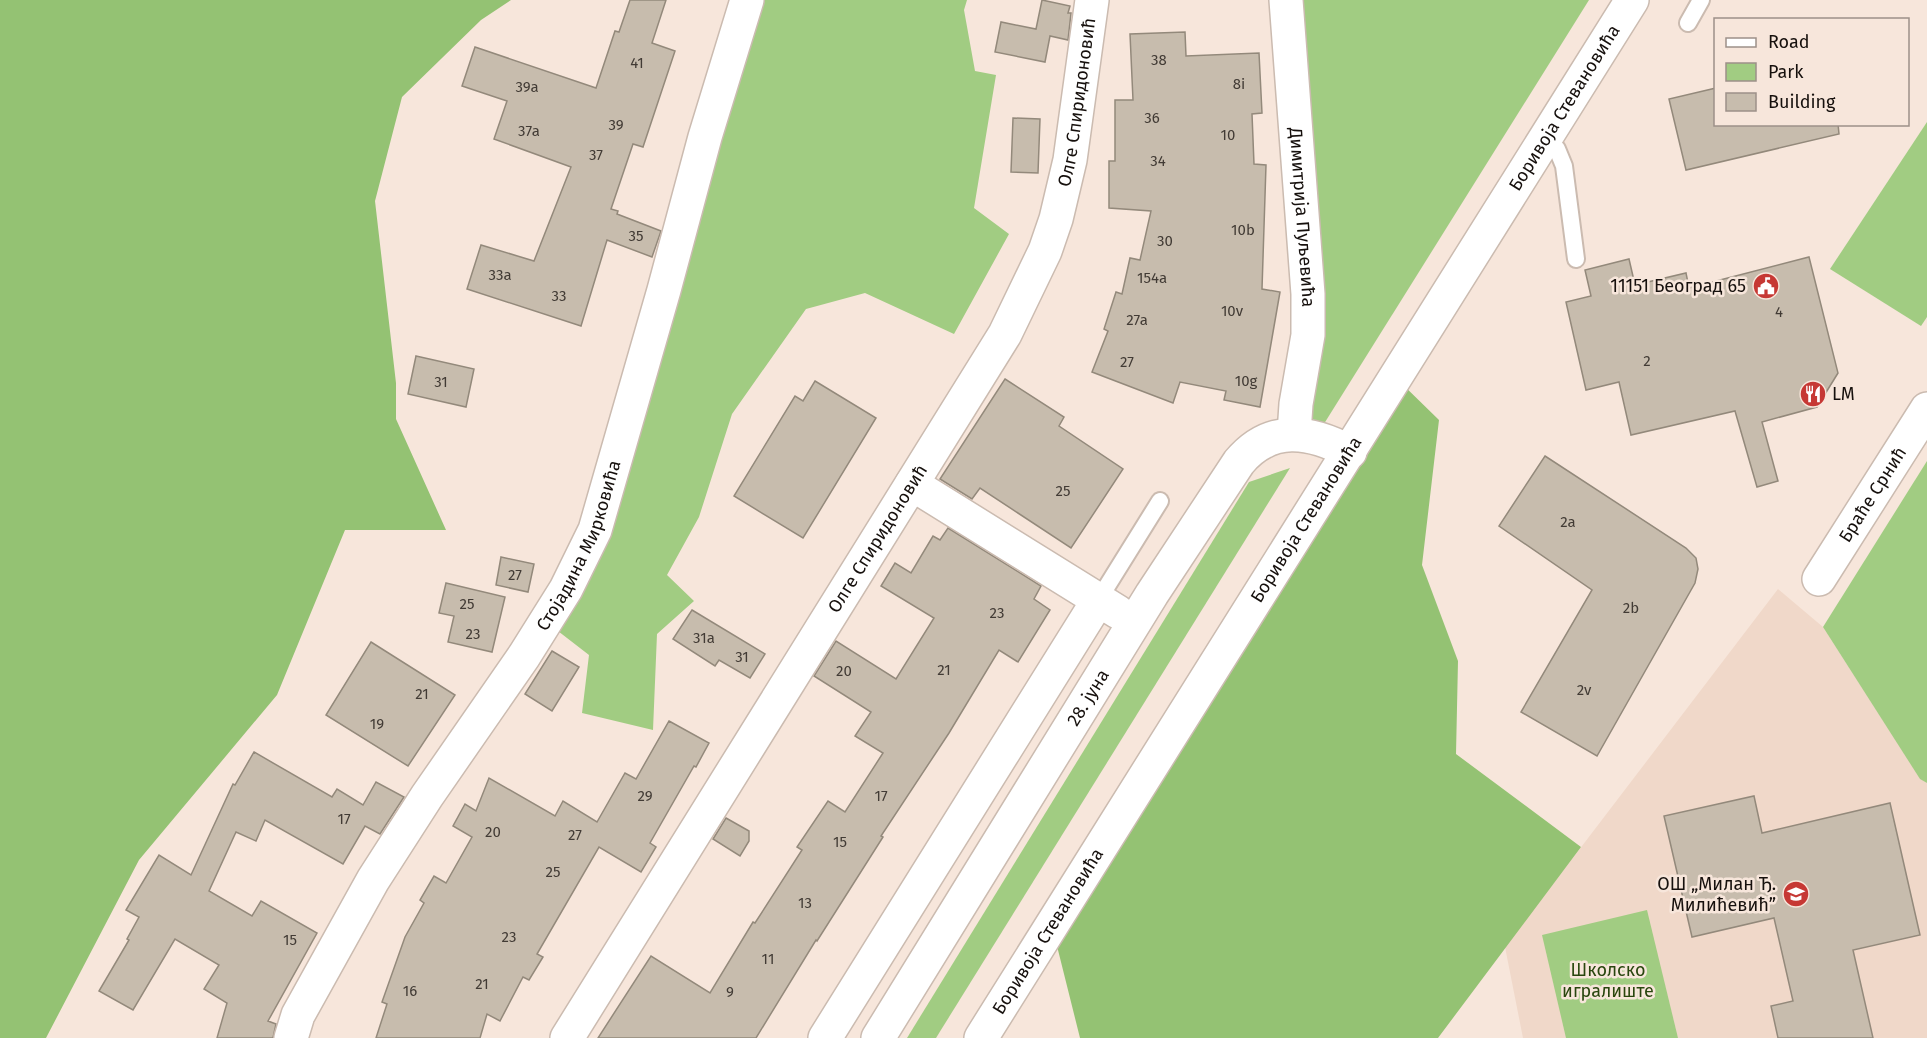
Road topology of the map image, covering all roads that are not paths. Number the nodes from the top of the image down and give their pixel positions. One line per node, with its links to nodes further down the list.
1 (747, 0): 17 (street, Стојадина Мирковића)
2 (1092, 0): 12 (street, Олге Спиридоновић)
3 (1286, 0): 10 (street, Димитрија Пуљевића)
4 (1632, 0): 7 (street, Боривоја Стевановића)
5 (1701, 0): 6 (lane)
6 (1688, 23)
7 (1545, 140): 8 (lane); 11 (street, Боривоја Стевановића)
8 (1576, 259)
9 (1927, 409): 14 (street, Браће Срнић)
10 (1294, 434): 11 (street, 28. јуна); 16 (street, 28. јуна)
11 (1350, 452): 21 (street, Боривоја Стевановића)
12 (912, 484): 15 (street); 18 (street, Олге Спиридоновић)
13 (1160, 501): 15 (lane)
14 (1819, 579)
15 (1099, 599): 16 (street); 19 (street)
16 (1134, 623): 20 (street, 28. јуна)
17 (291, 1038)
18 (567, 1038)
19 (825, 1038)
20 (878, 1038)
21 (981, 1038)

